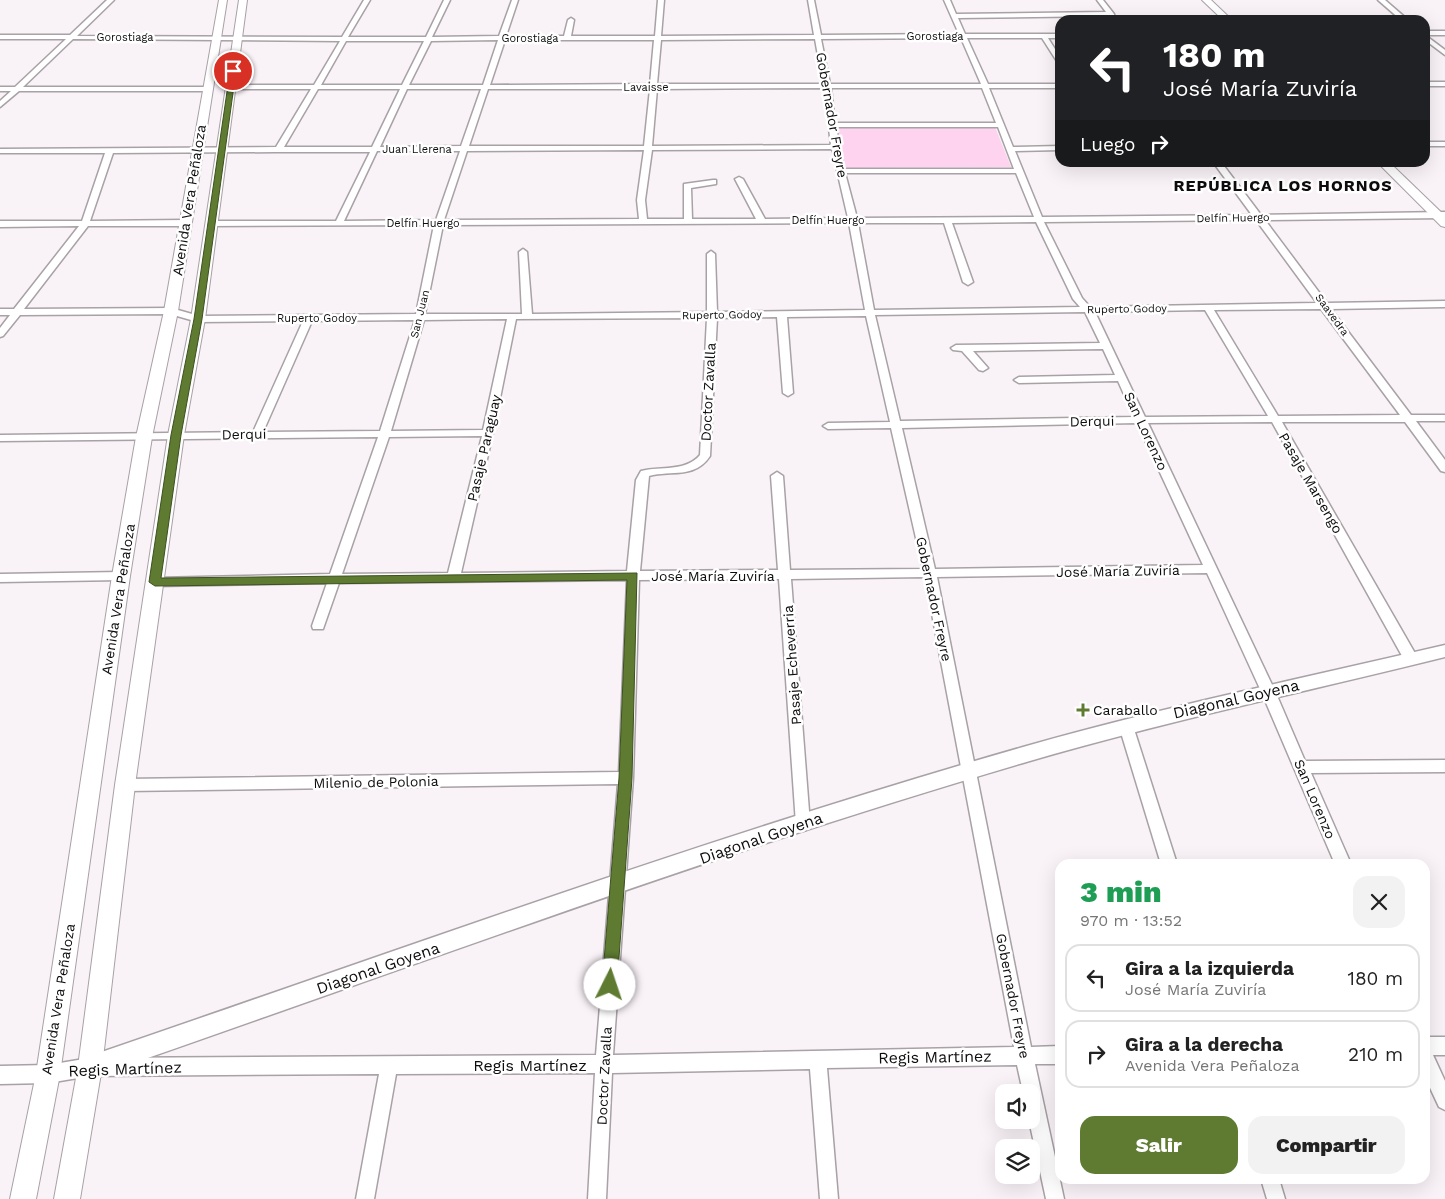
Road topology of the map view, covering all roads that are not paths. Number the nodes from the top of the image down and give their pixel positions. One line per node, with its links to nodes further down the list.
1 (111, 0): 27 (street)
2 (223, 0): 28 (main road, Avenida Vera Peñaloza)
3 (243, 0): 30 (main road, Avenida Vera Peñaloza)
4 (368, 0): 35 (street)
5 (447, 0): 31 (street)
6 (515, 0): 32 (street, San Juan)
7 (661, 0): 34 (street)
8 (811, 0): 29 (street, Gobernador Freyre)
9 (947, 0): 18 (street, San Lorenzo)
10 (1100, 0): 14 (street)
11 (1206, 0): 15 (main road)
12 (1216, 0): 16 (main road)
13 (1381, 0): 17 (street)
14 (1111, 15)
15 (1222, 15)
16 (1232, 15)
17 (1399, 15)
18 (954, 16): 19 (street); 23 (street, San Lorenzo)
19 (1055, 17)
20 (571, 20): 33 (street)
21 (1430, 33): 22 (street)
22 (1445, 33)
23 (963, 36): 24 (street, Gorostiaga); 29 (street, Gorostiaga); 41 (street, San Lorenzo)
24 (1044, 36): 25 (street, Gorostiaga); 38 (street)
25 (1055, 36)
26 (0, 37): 27 (street, Gorostiaga)
27 (70, 37): 28 (street, Gorostiaga); 50 (street)
28 (216, 37): 30 (street, Gorostiaga); 51 (main road, Avenida Vera Peñaloza)
29 (818, 37): 34 (street, Gorostiaga); 48 (street, Gobernador Freyre)
30 (236, 38): 35 (street, Gorostiaga); 43 (main road, Avenida Vera Peñaloza)
31 (428, 38): 32 (street, Gorostiaga); 35 (street, Gorostiaga); 45 (street)
32 (503, 38): 33 (street, Gorostiaga); 46 (street, San Juan)
33 (567, 38): 34 (street, Gorostiaga)
34 (658, 38): 47 (street)
35 (344, 39): 44 (street)
36 (1430, 41): 37 (street)
37 (1445, 53)
38 (1055, 54)
39 (1430, 84): 40 (street)
40 (1445, 84)
41 (985, 86): 42 (street, Lavaisse); 48 (street, Lavaisse); 54 (street, San Lorenzo)
42 (1055, 86)
43 (232, 87): 44 (street, Lavaisse); 67 (main road, Avenida Vera Peñaloza)
44 (317, 87): 45 (street, Lavaisse); 63 (street)
45 (405, 87): 46 (street, Lavaisse); 64 (street)
46 (486, 87): 47 (street, Lavaisse); 60 (street, San Juan)
47 (653, 87): 48 (street, Lavaisse); 58 (street)
48 (827, 87): 53 (street, Gobernador Freyre)
49 (0, 89): 50 (street)
50 (15, 89): 51 (street); 52 (street)
51 (208, 89): 66 (main road, Avenida Vera Peñaloza)
52 (0, 105)
53 (831, 125): 54 (street); 57 (street, Gobernador Freyre)
54 (1000, 125): 61 (street, San Lorenzo)
55 (1430, 144): 56 (street)
56 (1445, 144)
57 (835, 147): 58 (street, Juan Llerena); 72 (street, Gobernador Freyre)
58 (648, 148): 60 (street, Juan Llerena); 77 (street)
59 (1055, 148): 61 (street)
60 (463, 149): 64 (street, Juan Llerena); 85 (street, San Juan)
61 (1010, 149): 71 (street, San Lorenzo)
62 (110, 150): 65 (street, Juan Llerena); 66 (street, Juan Llerena); 87 (street)
63 (278, 150): 64 (street, Juan Llerena); 67 (street, Juan Llerena)
64 (375, 150): 84 (street)
65 (0, 151)
66 (196, 151): 67 (street, Juan Llerena); 83 (main road, Avenida Vera Peñaloza)
67 (220, 151): 88 (main road, Avenida Vera Peñaloza)
68 (1222, 167): 76 (street, Saavedra)
69 (1388, 167): 75 (main road)
70 (1398, 167): 75 (main road)
71 (1017, 170): 72 (street); 82 (street, San Lorenzo)
72 (841, 171): 80 (street, Gobernador Freyre)
73 (739, 179): 79 (street)
74 (713, 182): 78 (street)
75 (1443, 216): 76 (street, Delfín Huergo)
76 (1260, 218): 82 (street, Delfín Huergo); 93 (street, Saavedra)
77 (643, 220): 78 (street, Delfín Huergo); 85 (street, Delfín Huergo)
78 (688, 220): 79 (street, Delfín Huergo)
79 (762, 220): 80 (street, Delfín Huergo)
80 (853, 220): 81 (street, Delfín Huergo); 99 (street, Gobernador Freyre)
81 (947, 220): 82 (street, Delfín Huergo); 91 (street)
82 (1038, 220): 95 (street, San Lorenzo)
83 (186, 223): 87 (street); 98 (main road, Avenida Vera Peñaloza)
84 (339, 223): 85 (street, Delfín Huergo); 88 (street, Delfín Huergo)
85 (439, 223): 105 (street, San Juan)
86 (0, 224): 87 (street)
87 (85, 224): 97 (street)
88 (211, 224): 106 (main road, Avenida Vera Peñaloza)
89 (523, 252): 103 (street)
90 (711, 254): 101 (street, Doctor Zavalla)
91 (968, 282)
92 (1445, 304): 93 (street, Ruperto Godoy)
93 (1325, 306): 94 (street, Ruperto Godoy); 113 (street, Saavedra)
94 (1208, 308): 95 (street, Ruperto Godoy); 115 (street, Pasaje Marsengo)
95 (1086, 310): 99 (street, Ruperto Godoy); 108 (street, San Lorenzo)
96 (0, 312): 97 (street, Ruperto Godoy)
97 (17, 312): 98 (street, Ruperto Godoy); 107 (street)
98 (171, 312): 106 (street, Ruperto Godoy); 123 (main road, Avenida Vera Peñaloza)
99 (870, 312): 100 (street, Ruperto Godoy); 118 (street, Gobernador Freyre)
100 (782, 314): 101 (street, Ruperto Godoy); 112 (street)
101 (712, 315): 103 (street, Ruperto Godoy); 130 (street, Doctor Zavalla)
102 (512, 317): 103 (street, Ruperto Godoy); 105 (street, Ruperto Godoy); 120 (street, Pasaje Paraguay)
103 (527, 317)
104 (309, 318): 105 (street, Ruperto Godoy); 106 (street, Ruperto Godoy); 121 (street)
105 (420, 318): 119 (street, San Juan)
106 (198, 319): 122 (main road, Avenida Vera Peñaloza)
107 (0, 334)
108 (1106, 346): 109 (street); 110 (street, San Lorenzo)
109 (983, 368)
110 (1121, 378): 111 (street); 116 (street, San Lorenzo)
111 (1019, 380)
112 (788, 394)
113 (1407, 418): 114 (street, Derqui); 115 (street, Derqui); 125 (street, Saavedra)
114 (1445, 418)
115 (1274, 419): 116 (street, Derqui); 138 (street, Pasaje Marsengo)
116 (1141, 420): 118 (street, Derqui); 127 (street, San Lorenzo)
117 (828, 426): 118 (street, Derqui)
118 (895, 426): 128 (street, Gobernador Freyre)
119 (385, 432): 120 (street, Derqui); 121 (street, Derqui); 133 (street, San Juan)
120 (488, 433): 134 (street, Pasaje Paraguay)
121 (257, 434): 122 (street, Derqui)
122 (176, 435): 123 (street, Derqui); 135 (main road, Avenida Vera Peñaloza)
123 (144, 437): 124 (street, Derqui); 129 (main road, Avenida Vera Peñaloza)
124 (0, 438)
125 (1445, 468)
126 (777, 476): 131 (street, Pasaje Echeverria)
127 (1211, 569): 128 (street, José María Zuviría); 139 (street, San Lorenzo)
128 (930, 574): 131 (street, José María Zuviría); 143 (street, Gobernador Freyre)
129 (121, 576): 132 (street); 159 (main road, Avenida Vera Peñaloza)
130 (633, 576): 131 (street, José María Zuviría); 134 (street, José María Zuviría); 144 (street, Doctor Zavalla)
131 (786, 576): 146 (street, Pasaje Echeverria)
132 (0, 578)
133 (336, 578): 134 (street, José María Zuviría); 135 (street, José María Zuviría); 136 (street, San Juan)
134 (453, 579)
135 (155, 582): 145 (main road, Avenida Vera Peñaloza)
136 (318, 626)
137 (1445, 651): 138 (street, Diagonal Goyena)
138 (1411, 659): 139 (street, Diagonal Goyena)
139 (1268, 692): 140 (street, Diagonal Goyena); 142 (street, San Lorenzo)
140 (1126, 726): 143 (street, Diagonal Goyena); 147 (street)
141 (1445, 766): 142 (street)
142 (1301, 767): 148 (street, San Lorenzo)
143 (970, 770): 146 (street, Diagonal Goyena); 152 (street, Gobernador Freyre)
144 (626, 778): 145 (street, Milenio de Polonia); 149 (street, Doctor Zavalla)
145 (126, 785): 157 (main road, Avenida Vera Peñaloza)
146 (803, 824): 149 (street, Diagonal Goyena)
147 (1167, 859)
148 (1340, 859)
149 (617, 887): 155 (street, Doctor Zavalla); 157 (street, Diagonal Goyena)
150 (1430, 1046): 151 (street)
151 (1445, 1046)
152 (1024, 1055): 153 (street, Regis Martínez); 154 (street, Regis Martínez); 168 (street, Gobernador Freyre)
153 (1055, 1055)
154 (818, 1060): 155 (street, Regis Martínez); 167 (street)
155 (604, 1064): 156 (street, Regis Martínez); 166 (street, Doctor Zavalla)
156 (389, 1066): 157 (street, Regis Martínez); 165 (street)
157 (90, 1067): 159 (street, Regis Martínez); 164 (main road, Avenida Vera Peñaloza)
158 (1430, 1068): 161 (street)
159 (48, 1074): 160 (street, Regis Martínez); 163 (main road, Avenida Vera Peñaloza)
160 (0, 1075)
161 (1445, 1101)
162 (1272, 1184): 169 (street)
163 (23, 1199)
164 (67, 1199)
165 (365, 1199)
166 (597, 1199)
167 (829, 1199)
168 (1055, 1199)
169 (1276, 1199)

